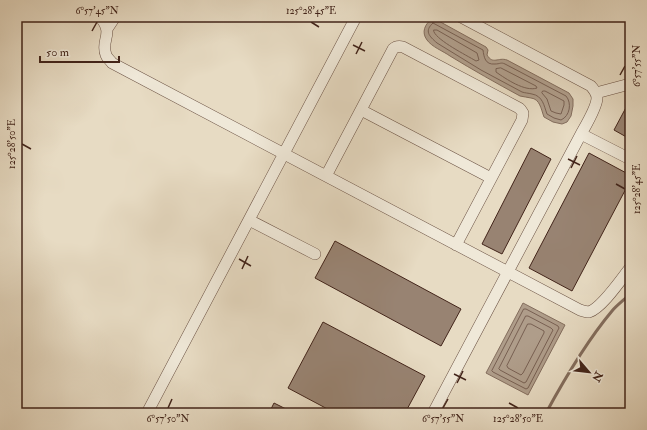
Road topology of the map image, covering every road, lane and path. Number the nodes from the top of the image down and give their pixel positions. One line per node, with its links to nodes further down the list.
1 (100, 17): 5 (lane)
2 (115, 17): 5 (lane)
3 (356, 17): 10 (lane)
4 (461, 17): 7 (lane)
5 (107, 29): 10 (lane)
6 (626, 85): 7 (lane)
7 (596, 93): 9 (lane)
8 (361, 110): 12 (lane); 13 (lane); 13 (lane)
9 (581, 134): 11 (lane); 18 (lane)
10 (284, 154): 12 (lane); 14 (lane)
11 (630, 159)
12 (326, 176): 15 (lane)
13 (491, 178): 15 (lane)
14 (249, 220): 16 (lane); 19 (lane)
15 (456, 245): 18 (lane)
16 (316, 254)
17 (630, 268): 18 (lane)
18 (508, 272): 20 (lane)
19 (147, 413)
20 (433, 413)

